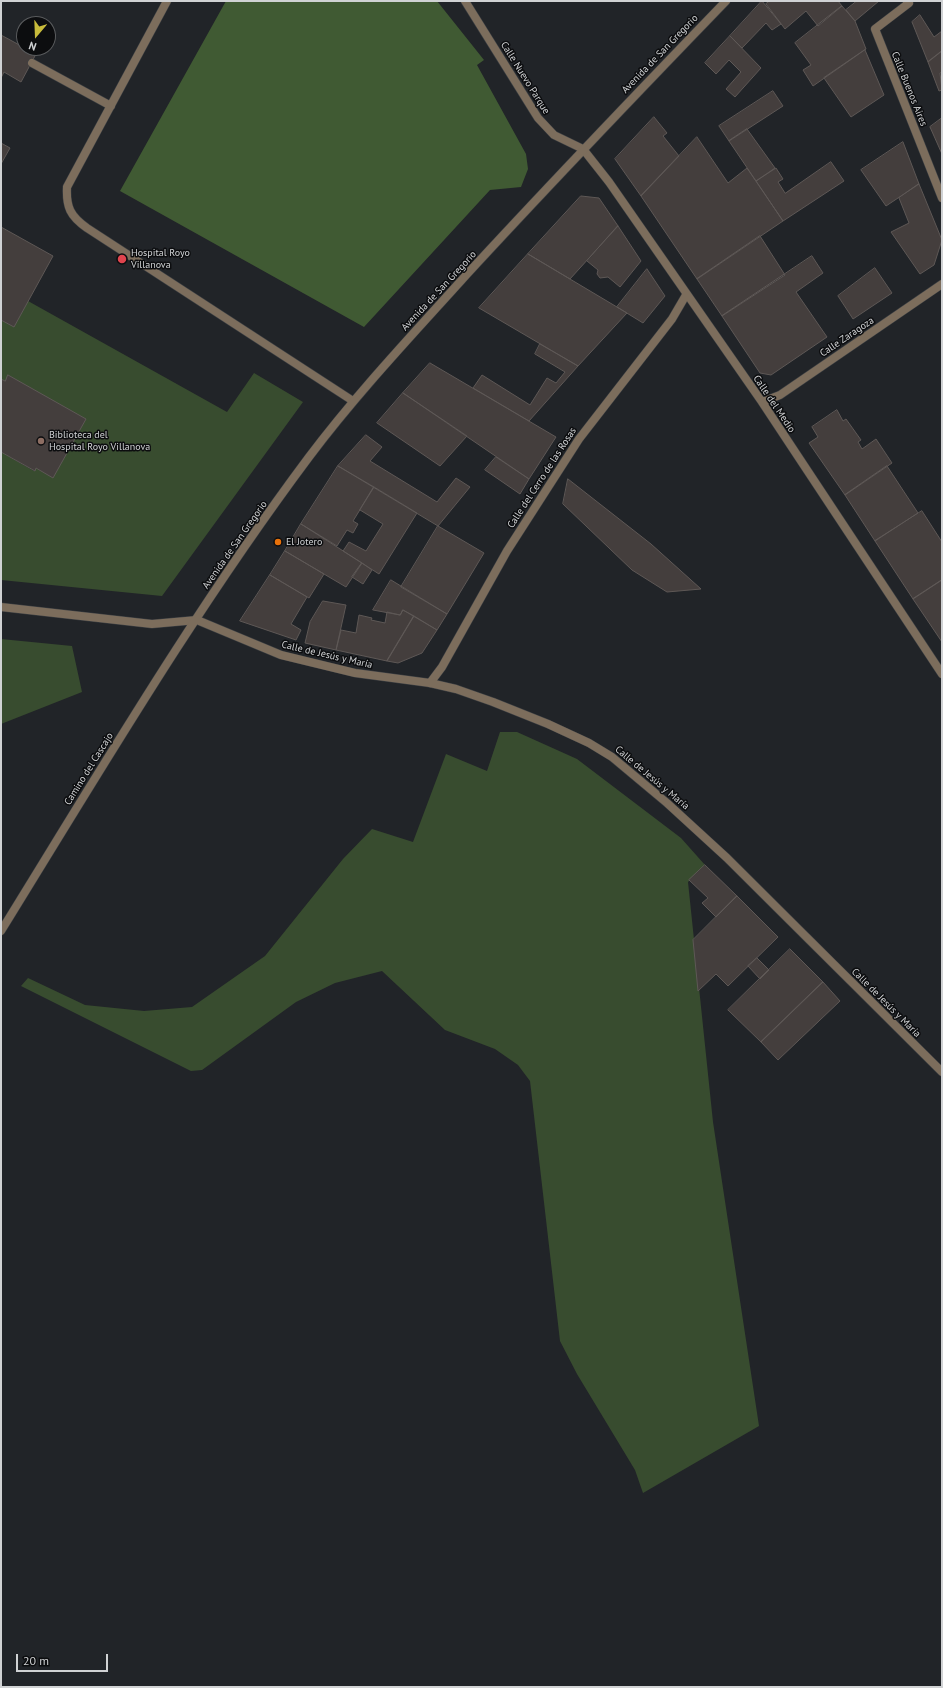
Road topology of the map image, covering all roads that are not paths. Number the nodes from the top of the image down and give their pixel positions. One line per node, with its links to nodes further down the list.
1 (167, 1): 6 (street)
2 (465, 1): 7 (street, Calle Nuevo Parque)
3 (726, 1): 7 (street, Avenida de San Gregorio)
4 (907, 1): 8 (street, Calle Buenos Aires)
5 (32, 63): 6 (street)
6 (111, 106): 11 (street)
7 (583, 149): 10 (street, Calle del Medio); 11 (street, Avenida de San Gregorio)
8 (942, 198)
9 (942, 284): 12 (street, Calle Zaragoza)
10 (686, 295): 12 (street, Calle del Medio); 16 (street, Calle del Cerro de las Rosas)
11 (353, 402): 14 (street, Avenida de San Gregorio)
12 (762, 402): 15 (street, Calle del Medio)
13 (1, 607): 14 (street)
14 (197, 620): 16 (street, Calle de Jesús y María); 17 (street, Camino del Cascajo)
15 (942, 674)
16 (430, 682): 18 (street, Calle de Jesús y María)
17 (1, 931)
18 (942, 1072)

